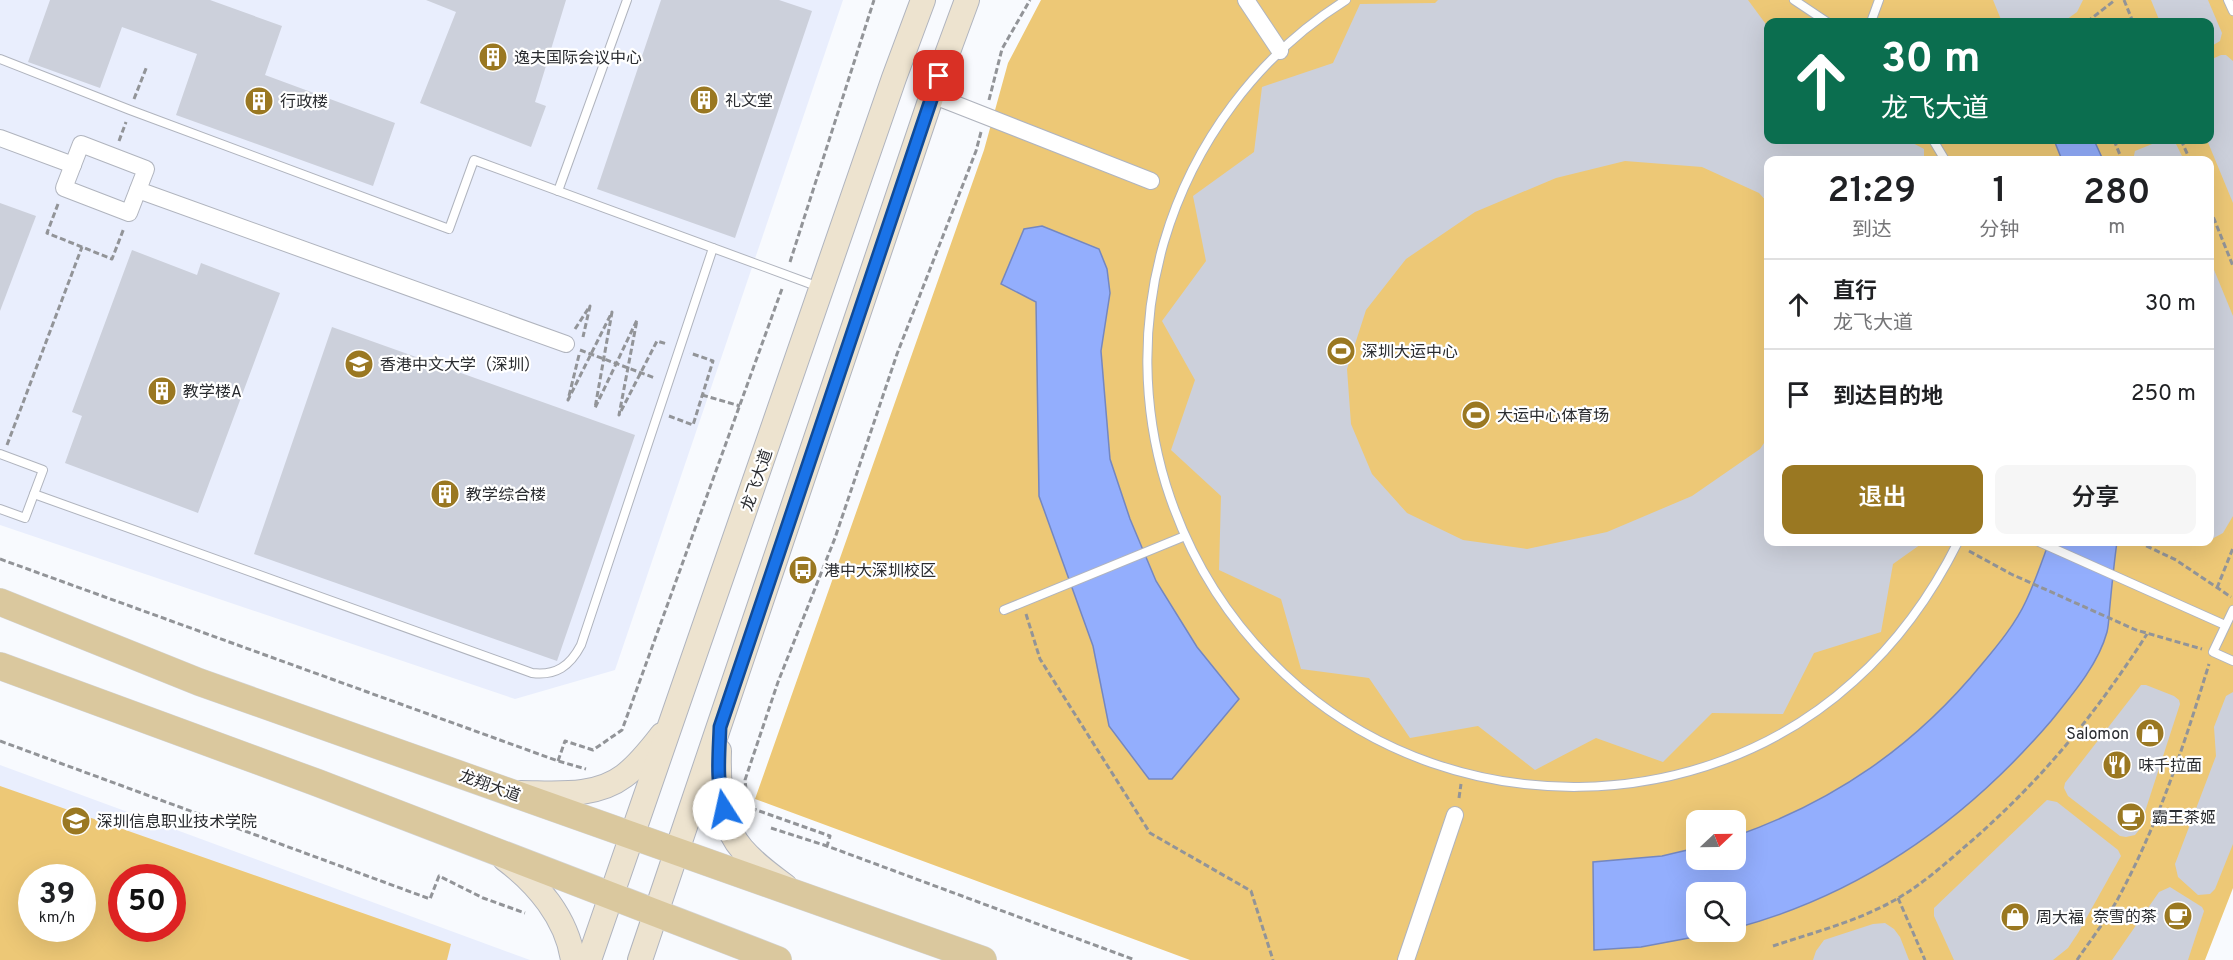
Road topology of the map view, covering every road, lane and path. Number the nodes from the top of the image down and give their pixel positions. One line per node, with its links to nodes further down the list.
1 (627, 0): 30 (lane)
2 (874, 0): 35 (path)
3 (923, 0): 37 (main road, 龙飞大道)
4 (967, 0): 21 (main road)
5 (1030, 0): 23 (path)
6 (1246, 0): 18 (street)
7 (1346, 0): 18 (lane)
8 (1794, 0): 14 (lane)
9 (1879, 0): 15 (lane)
10 (2115, 0): 16 (path)
11 (2124, 0): 17 (path)
12 (2228, 0): 13 (lane)
13 (2233, 11)
14 (1821, 18)
15 (1872, 18)
16 (2092, 18)
17 (2131, 18)
18 (1280, 51): 54 (lane)
19 (0, 59): 22 (lane)
20 (147, 66): 22 (path)
21 (932, 95): 23 (street); 73 (main road)
22 (130, 110): 25 (path); 30 (lane)
23 (985, 115): 27 (street); 82 (path)
24 (0, 138): 26 (street)
25 (113, 156): 26 (street); 29 (street)
26 (72, 165): 28 (street)
27 (1151, 181)
28 (64, 189): 31 (street); 33 (path)
29 (138, 190): 31 (street); 40 (street)
30 (558, 191): 34 (lane)
31 (129, 213): 33 (path)
32 (2214, 219): 36 (path)
33 (82, 247): 51 (path)
34 (713, 248): 37 (lane); 41 (lane)
35 (795, 249)
36 (2233, 266)
37 (822, 288): 72 (main road, 龙飞大道)
38 (780, 295): 49 (path)
39 (582, 339): 40 (path)
40 (573, 347): 42 (path); 42 (path)
41 (680, 349): 46 (path); 47 (lane); 48 (path)
42 (591, 354): 43 (path); 43 (path)
43 (604, 359): 44 (path); 44 (path)
44 (617, 364): 45 (path); 45 (path)
45 (628, 368): 46 (path); 46 (path)
46 (641, 373): 47 (path)
47 (668, 383): 50 (lane)
48 (702, 395): 49 (path); 50 (path)
49 (740, 406): 75 (path)
50 (658, 413): 52 (lane)
51 (2, 454): 52 (lane)
52 (34, 494): 53 (lane)
53 (0, 509)
54 (1185, 536): 64 (lane); 77 (lane)
55 (1955, 546): 77 (lane)
56 (1962, 546): 68 (path)
57 (2048, 546): 67 (lane)
58 (2151, 546): 61 (path)
59 (2233, 548): 61 (path)
60 (0, 558): 75 (path)
61 (2217, 588): 62 (path)
62 (2233, 598)
63 (0, 602): 78 (main road, 龙翔大道)
64 (1023, 604): 65 (lane); 97 (path)
65 (1004, 610)
66 (2233, 610): 67 (lane)
67 (2225, 626): 69 (lane)
68 (2147, 634): 69 (path); 87 (path)
69 (2213, 652): 70 (lane); 100 (path)
70 (2233, 661)
71 (0, 666): 84 (main road)
72 (673, 721): 78 (main road); 81 (main road, 龙飞大道)
73 (720, 727): 83 (main road); 85 (main road)
74 (0, 741): 88 (path)
75 (558, 761): 76 (path)
76 (590, 770)
77 (1463, 774): 79 (path)
78 (512, 793): 81 (main road, 龙翔大道)
79 (1455, 815): 98 (street)
80 (771, 828): 82 (path)
81 (632, 836): 83 (main road, 龙翔大道); 86 (main road, 龙飞大道)
82 (828, 846): 96 (path)
83 (678, 852): 85 (main road, 龙翔大道); 89 (main road)
84 (498, 854): 86 (main road); 92 (main road)
85 (794, 893): 95 (main road, 龙翔大道)
86 (610, 897): 89 (main road); 93 (main road, 龙飞大道)
87 (1898, 898): 90 (path); 99 (path)
88 (525, 913)
89 (656, 914): 91 (main road); 94 (main road)
90 (1773, 946)
91 (762, 958)
92 (573, 960)
93 (589, 960)
94 (640, 960)
95 (983, 960)
96 (1136, 960)
97 (1273, 960)
98 (1406, 960)
99 (1925, 960)
100 (2077, 960)

